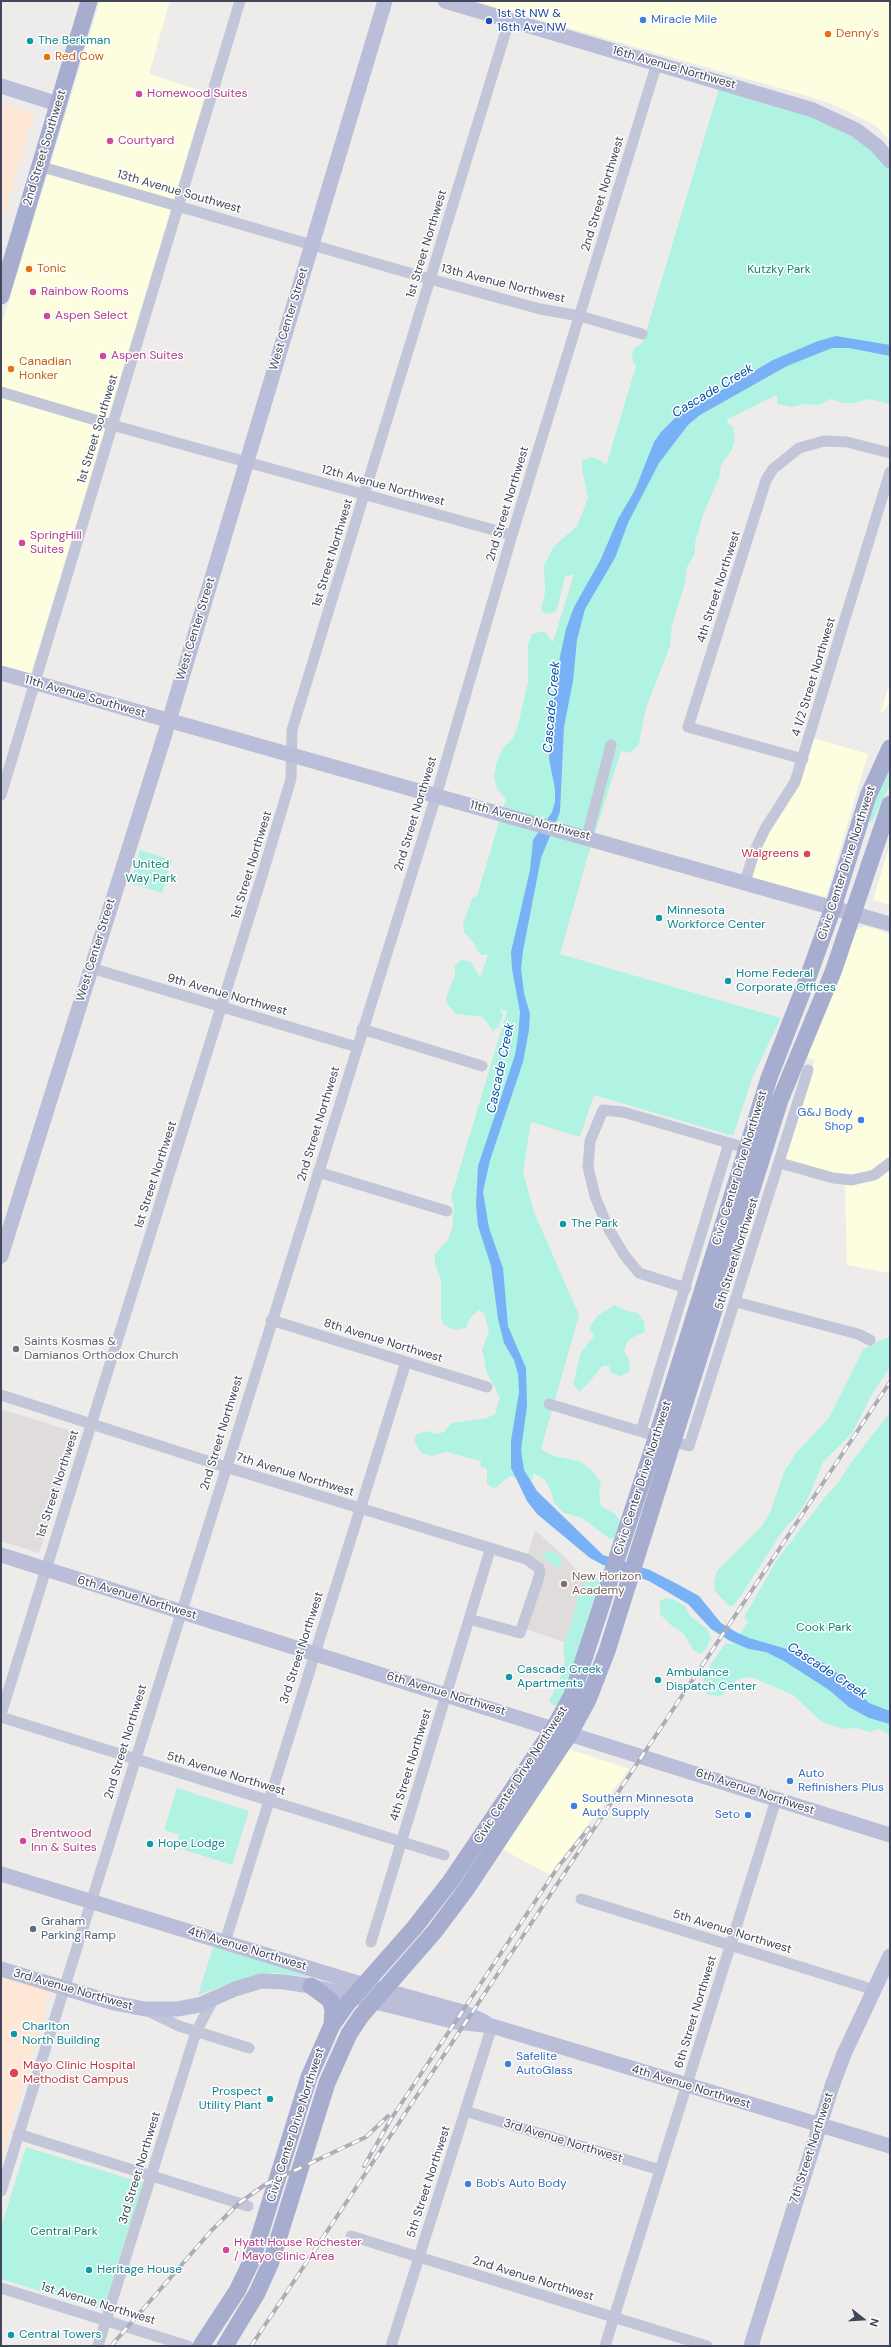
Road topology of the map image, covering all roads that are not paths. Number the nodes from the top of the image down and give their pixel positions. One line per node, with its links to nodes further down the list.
1 (89, 1): 8 (main road, 2nd Street Southwest)
2 (240, 1): 11 (street, 1st Street Southwest)
3 (385, 1): 12 (main road, West Center Street)
4 (445, 1): 5 (main road, 16th Avenue Northwest)
5 (509, 21): 6 (main road, 16th Avenue Northwest); 13 (street, 1st Street Northwest)
6 (657, 63): 9 (main road, 16th Avenue Northwest); 15 (street, 2nd Street Northwest)
7 (1, 86): 8 (main road)
8 (58, 104): 10 (main road, 2nd Street Southwest)
9 (890, 160)
10 (39, 166): 11 (street, 13th Avenue Southwest); 14 (main road, 2nd Street Southwest)
11 (179, 206): 12 (street, 13th Avenue Southwest); 18 (street, 1st Street Southwest)
12 (312, 244): 13 (street, 13th Avenue Northwest); 20 (main road, West Center Street)
13 (430, 279): 15 (street, 13th Avenue Northwest); 22 (street, 1st Street Northwest)
14 (1, 296)
15 (580, 316): 16 (street, 13th Avenue Northwest); 23 (street, 2nd Street Northwest)
16 (642, 334)
17 (1, 392): 18 (street, 12th Avenue Northwest)
18 (112, 425): 20 (street, 12th Avenue Northwest); 25 (street, 1st Street Southwest)
19 (890, 453): 30 (street, 4th Street Northwest)
20 (247, 462): 22 (street, 12th Avenue Northwest); 26 (main road, West Center Street)
21 (890, 472): 30 (street, 4 1/2 Street Northwest)
22 (364, 494): 23 (street, 12th Avenue Northwest); 29 (street, 1st Street Northwest)
23 (512, 535): 32 (street, 2nd Street Northwest)
24 (1, 673): 25 (main road, 11th Avenue Southwest)
25 (36, 683): 26 (main road, 11th Avenue Southwest); 31 (street, 1st Street Southwest)
26 (168, 721): 29 (main road, 11th Avenue Northwest); 39 (main road, West Center Street)
27 (612, 745): 34 (street)
28 (890, 748): 36 (main road, Civic Center Drive Northwest)
29 (292, 755): 32 (main road, 11th Avenue Northwest); 40 (street, 1st Street Northwest)
30 (804, 759): 35 (street, 4 1/2 Street Northwest)
31 (1, 795)
32 (436, 796): 34 (main road, 11th Avenue Northwest); 41 (street, 2nd Street Northwest)
33 (890, 804): 37 (main road, Civic Center Drive Northwest)
34 (587, 837): 35 (main road, 11th Avenue Northwest)
35 (745, 882): 36 (main road, 11th Avenue Northwest)
36 (833, 908): 37 (main road, 11th Avenue Northwest); 46 (main road, Civic Center Drive Northwest)
37 (853, 913): 38 (main road, 11th Avenue Northwest); 62 (main road, Civic Center Drive Northwest)
38 (890, 924)
39 (91, 968): 40 (street, 9th Avenue Northwest); 51 (main road, West Center Street)
40 (222, 1007): 42 (street, 9th Avenue Northwest); 60 (street, 1st Street Northwest)
41 (362, 1029): 42 (street, 2nd Street Northwest); 43 (street)
42 (357, 1047): 49 (street, 2nd Street Northwest)
43 (482, 1066)
44 (808, 1070): 47 (street, 5th Street Northwest)
45 (730, 1143): 46 (street); 52 (street); 52 (street)
46 (746, 1148): 61 (main road, Civic Center Drive Northwest)
47 (780, 1163): 48 (street); 53 (street, 5th Street Northwest)
48 (890, 1163)
49 (318, 1172): 50 (street); 54 (street, 2nd Street Northwest)
50 (447, 1211)
51 (1, 1256)
52 (686, 1288): 61 (street)
53 (736, 1302): 55 (street); 62 (street, 5th Street Northwest)
54 (271, 1320): 56 (street, 8th Avenue Northwest); 63 (street, 2nd Street Northwest)
55 (870, 1340)
56 (406, 1362): 57 (street, 8th Avenue Northwest); 64 (street, 3rd Street Northwest)
57 (487, 1387)
58 (1, 1395): 60 (street, 7th Avenue Northwest)
59 (549, 1404): 61 (street)
60 (91, 1424): 63 (street, 7th Avenue Northwest); 67 (street, 1st Street Northwest)
61 (649, 1433): 62 (street); 73 (main road, Civic Center Drive Northwest)
62 (681, 1443): 74 (main road, Civic Center Drive Northwest)
63 (226, 1467): 64 (street, 7th Avenue Northwest); 68 (street, 2nd Street Northwest)
64 (360, 1508): 65 (street, 7th Avenue Northwest); 70 (street, 3rd Street Northwest)
65 (490, 1550): 69 (street, 4th Street Northwest); 69 (street, 7th Avenue Northwest)
66 (1, 1555): 67 (main road, 6th Avenue Northwest)
67 (45, 1569): 68 (main road, 6th Avenue Northwest); 72 (street, 1st Street Northwest)
68 (180, 1611): 70 (main road, 6th Avenue Northwest); 75 (street, 2nd Street Northwest)
69 (469, 1619): 71 (street, 4th Street Northwest)
70 (314, 1654): 71 (main road, 6th Avenue Northwest); 76 (street, 3rd Street Northwest)
71 (445, 1694): 73 (main road, 6th Avenue Northwest); 79 (street, 4th Street Northwest)
72 (1, 1715): 75 (street, 5th Avenue Northwest)
73 (554, 1728): 74 (main road, 6th Avenue Northwest); 92 (main road, Civic Center Drive Northwest)
74 (570, 1734): 77 (main road, 6th Avenue Northwest); 88 (main road, Civic Center Drive Northwest)
75 (135, 1759): 76 (street, 5th Avenue Northwest); 83 (street, 2nd Street Northwest)
76 (268, 1800): 79 (street, 5th Avenue Northwest); 84 (street, 3rd Street Northwest)
77 (776, 1800): 78 (main road, 6th Avenue Northwest); 86 (street, 6th Street Northwest)
78 (890, 1834)
79 (401, 1842): 80 (street, 5th Avenue Northwest); 85 (street, 4th Street Northwest)
80 (444, 1855)
81 (1, 1874): 83 (main road, 4th Avenue Northwest)
82 (581, 1899): 86 (street, 5th Avenue Northwest)
83 (91, 1902): 84 (main road, 4th Avenue Northwest); 91 (street, 2nd Street Northwest)
84 (225, 1942): 92 (main road, 4th Avenue Northwest)
85 (371, 1942)
86 (731, 1945): 93 (street, 5th Avenue Northwest); 102 (street, 6th Street Northwest)
87 (890, 1956): 93 (main road, 7th Street Northwest)
88 (404, 1966): 94 (main road, Civic Center Drive Northwest); 95 (main road)
89 (1, 1969): 91 (main road, 3rd Avenue Northwest)
90 (311, 1986): 92 (main road, 3rd Avenue Northwest); 96 (main road, 3rd Avenue Northwest); 98 (main road)
91 (64, 1988): 97 (main road, 3rd Avenue Northwest); 105 (street, 2nd Street Northwest)
92 (359, 1990): 94 (main road, 4th Avenue Northwest); 98 (main road, Civic Center Drive Northwest)
93 (875, 1990): 104 (main road, 7th Street Northwest)
94 (378, 1995): 95 (main road, 4th Avenue Northwest); 99 (main road, 4th Avenue Northwest); 119 (main road, Civic Center Drive Northwest)
95 (415, 1998): 99 (main road, 4th Avenue Northwest)
96 (213, 2000): 97 (main road, 3rd Avenue Northwest); 100 (street, 3rd Street Northwest)
97 (145, 2009): 100 (street, 3rd Avenue Northwest)
98 (332, 2025): 118 (main road, Civic Center Drive Northwest)
99 (492, 2026): 102 (main road, 4th Avenue Northwest); 103 (street, 5th Street Northwest)
100 (196, 2032): 101 (street, 3rd Avenue Northwest); 108 (street, 3rd Street Northwest)
101 (249, 2048)
102 (687, 2086): 104 (main road, 4th Avenue Northwest); 107 (street, 6th Street Northwest)
103 (465, 2111): 107 (street, 3rd Avenue Northwest); 112 (street, 5th Street Northwest)
104 (819, 2125): 106 (main road, 4th Avenue Northwest); 123 (main road, 7th Street Northwest)
105 (18, 2134): 108 (street); 109 (street, 2nd Street Northwest)
106 (890, 2146)
107 (660, 2170): 114 (street, 6th Street Northwest)
108 (152, 2175): 110 (street); 115 (street, 3rd Street Northwest)
109 (1, 2190)
110 (248, 2206)
111 (351, 2236): 112 (street, 2nd Avenue Northwest)
112 (418, 2257): 114 (street, 2nd Avenue Northwest); 120 (street, 5th Street Northwest)
113 (1, 2288): 115 (street, 1st Avenue Northwest)
114 (614, 2317): 121 (street, 6th Street Northwest); 122 (street, 2nd Avenue Northwest)
115 (106, 2320): 116 (street, 3rd Street Northwest); 117 (street, 1st Avenue Northwest)
116 (98, 2346)
117 (188, 2346)
118 (201, 2346)
119 (225, 2346)
120 (391, 2346)
121 (605, 2346)
122 (707, 2346)
123 (751, 2346)

